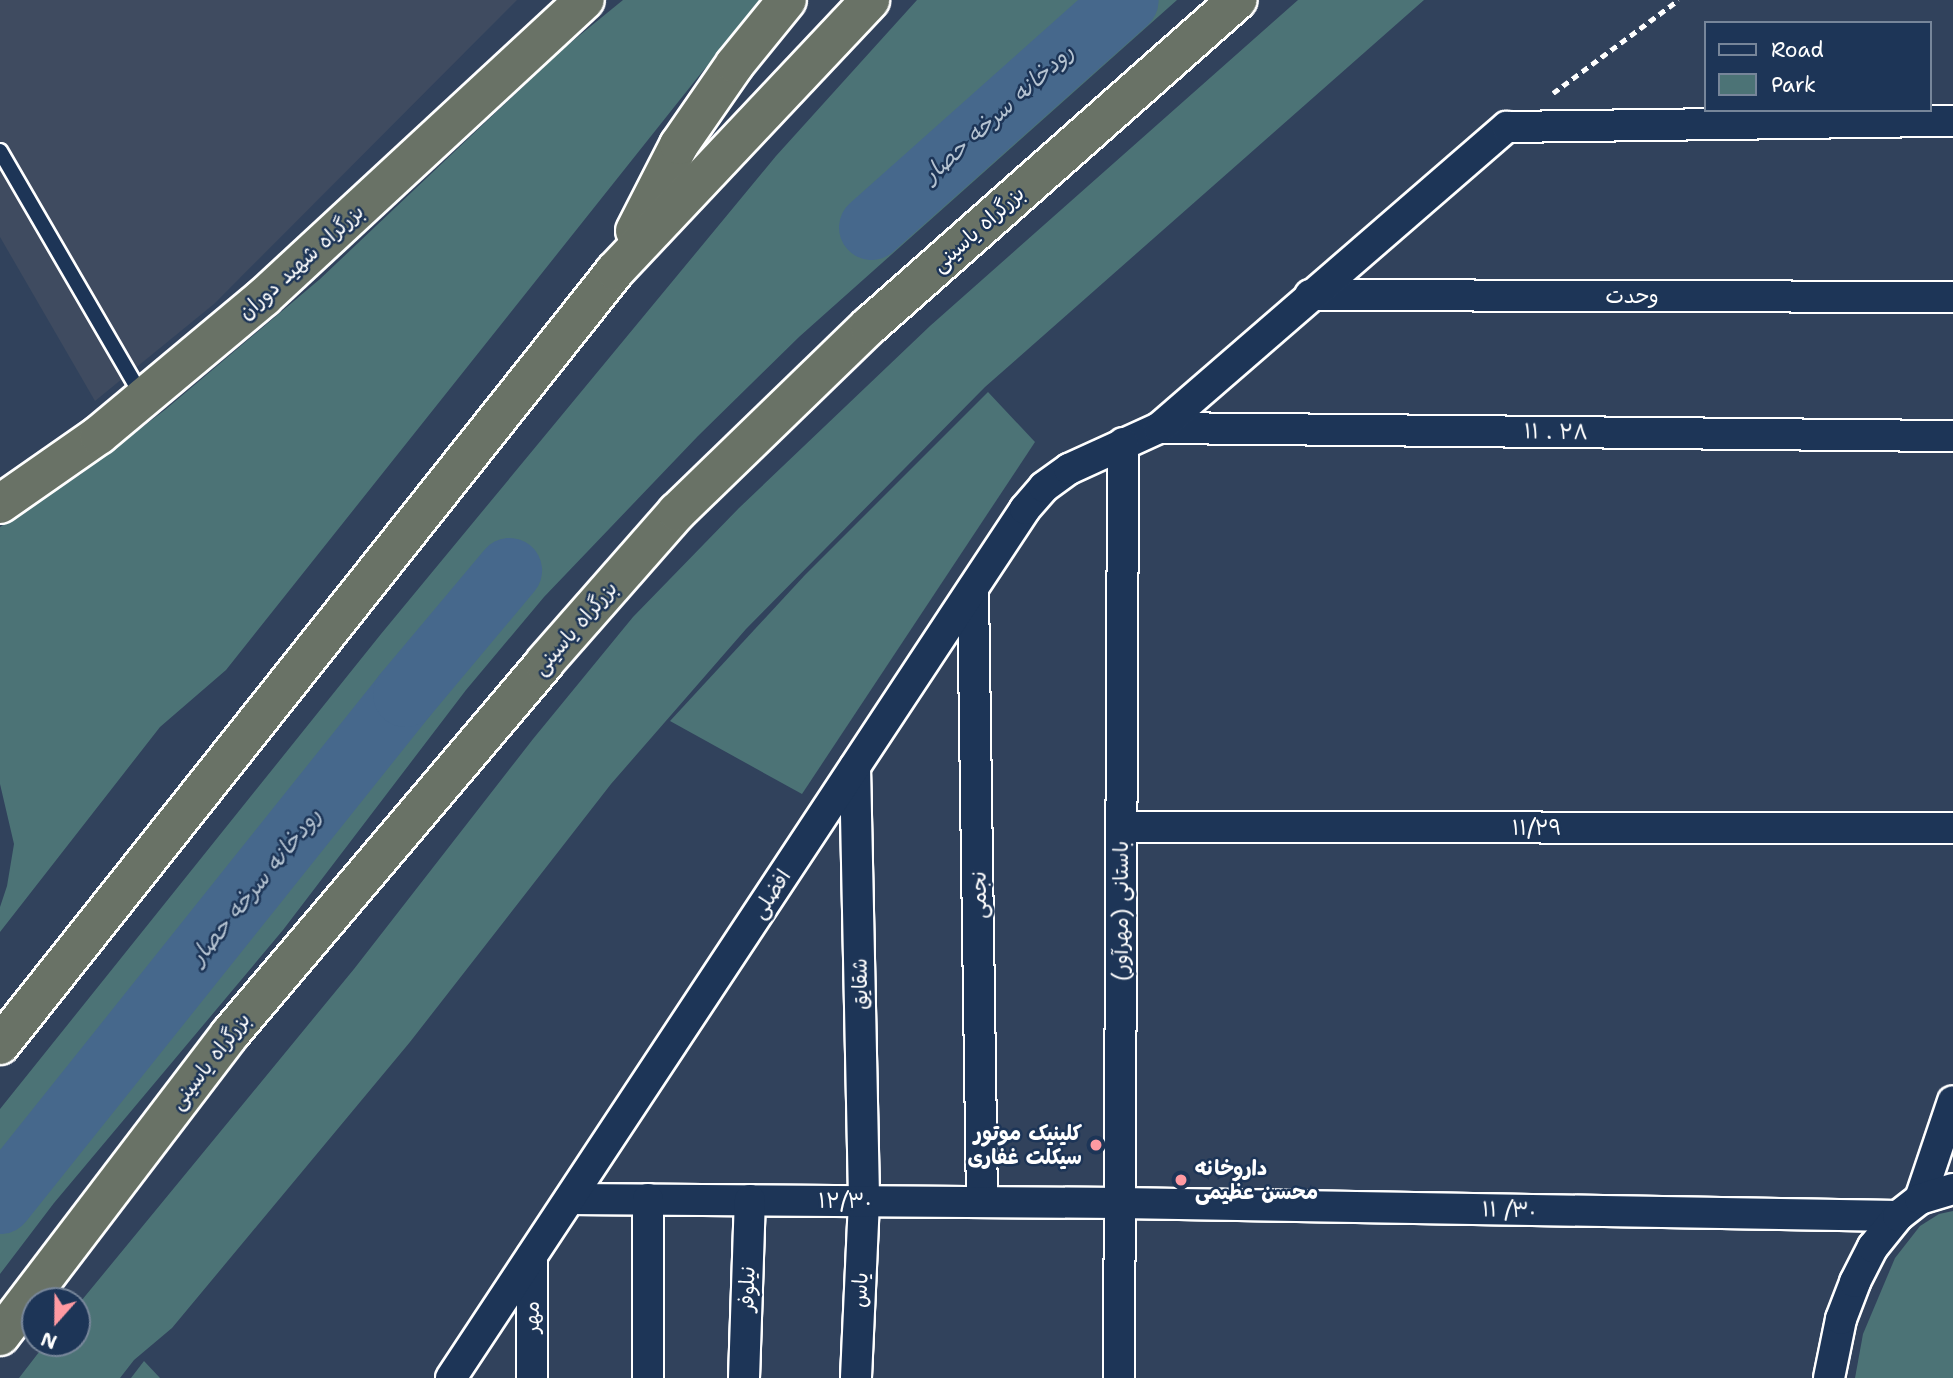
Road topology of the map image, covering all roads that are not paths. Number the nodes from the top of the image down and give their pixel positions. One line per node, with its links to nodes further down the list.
1 (585, 0): 10 (highway, بزرگراه شهید دوران)
2 (788, 0): 7 (highway)
3 (870, 0): 7 (highway)
4 (1237, 0): 30 (highway, بزرگراه یاسینی)
5 (1953, 121): 8 (street)
6 (0, 150): 10 (lane)
7 (615, 271): 19 (highway)
8 (1310, 295): 9 (street, وحدت); 11 (street)
9 (1953, 297)
10 (144, 399): 14 (highway, بزرگراه شهید دوران)
11 (1159, 428): 12 (street, ۱۱ . ۲۸); 13 (street, افضلی)
12 (1953, 436)
13 (1123, 443): 15 (street, افضلی); 17 (street, باستانی (مهرآور))
14 (0, 504)
15 (973, 589): 16 (street, افضلی); 26 (street, نجمی)
16 (855, 766): 22 (street, افضلی); 25 (street, شقایق)
17 (1122, 827): 18 (street, ۱۱/۲۹); 27 (street, باستانی (مهرآور))
18 (1953, 828)
19 (0, 1045)
20 (1953, 1101): 28 (street)
21 (1953, 1189): 28 (street, ۱۱ /۳۰)
22 (570, 1199): 23 (street, ۱۲/۳۰); 29 (street, افضلی)
23 (648, 1199): 24 (street, ۱۲/۳۰); 33 (street)
24 (750, 1200): 25 (street, ۱۲/۳۰); 34 (street, نیلوفر)
25 (864, 1201): 26 (street, ۱۲/۳۰); 35 (street, یاس)
26 (982, 1202): 27 (street, ۱۲/۳۰)
27 (1120, 1203): 28 (street, ۱۱ /۳۰); 36 (street, باستانی (مهرآور))
28 (1909, 1208): 37 (street)
29 (532, 1256): 31 (street, افضلی); 32 (street, مهر)
30 (0, 1336)
31 (451, 1378)
32 (532, 1378)
33 (648, 1378)
34 (744, 1378)
35 (856, 1378)
36 (1119, 1378)
37 (1829, 1378)

